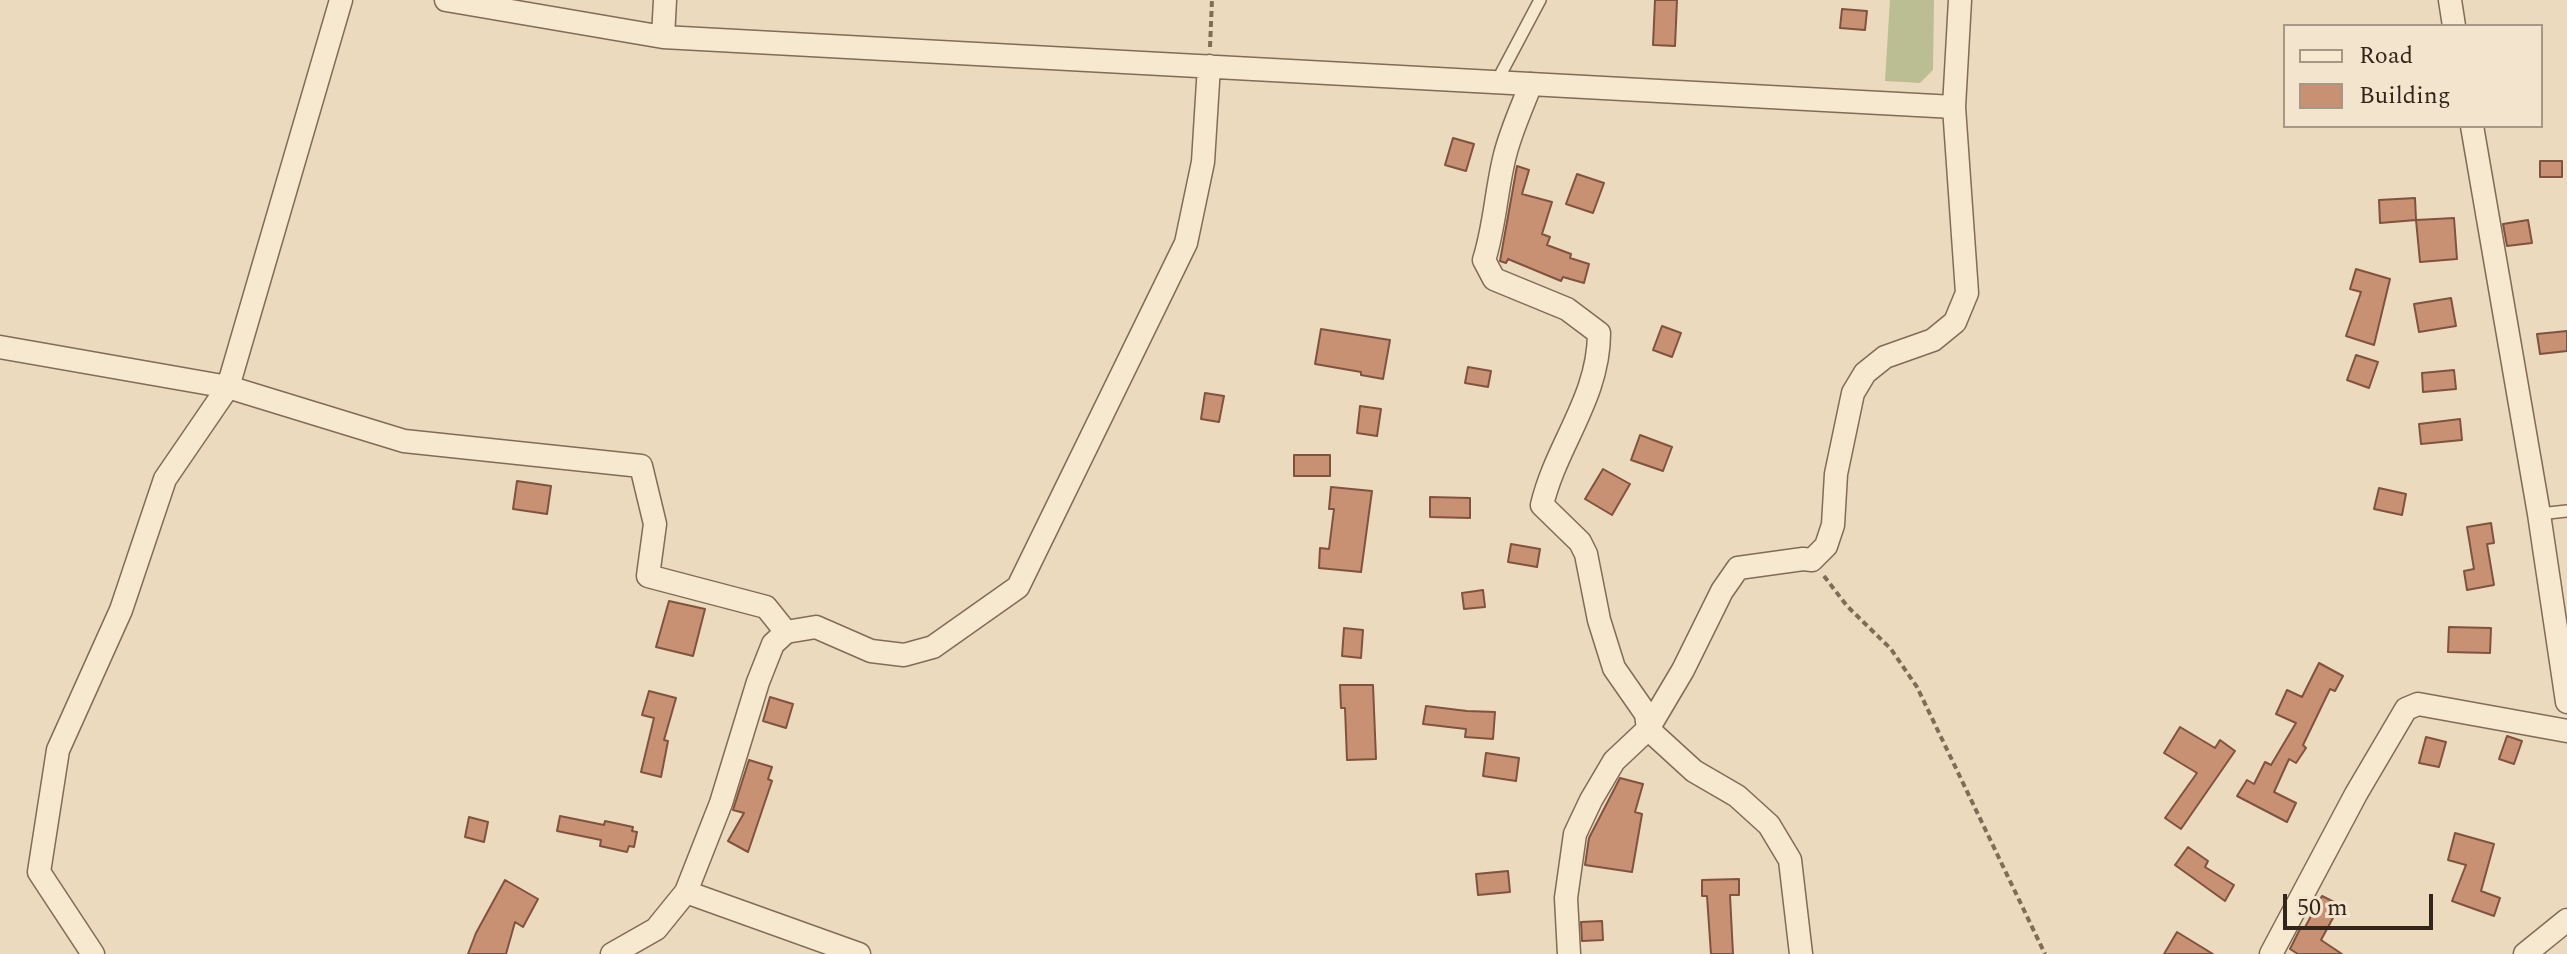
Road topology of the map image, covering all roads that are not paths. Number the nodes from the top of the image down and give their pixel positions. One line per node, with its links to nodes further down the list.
1 (341, 0): 15 (street)
2 (446, 0): 8 (street)
3 (665, 0): 8 (street)
4 (1540, 0): 10 (lane)
5 (1960, 0): 12 (street)
6 (2450, 0): 7 (street)
7 (2454, 24)
8 (663, 37): 9 (street)
9 (1209, 66): 10 (street); 18 (street)
10 (1497, 81): 11 (street)
11 (1531, 84): 12 (street); 20 (street)
12 (1954, 107): 20 (street)
13 (2472, 128): 17 (street)
14 (0, 347): 15 (street)
15 (228, 387): 18 (street); 24 (street)
16 (2567, 511): 17 (lane)
17 (2539, 514): 19 (street)
18 (786, 632): 22 (street)
19 (2567, 702)
20 (1648, 729): 27 (street); 28 (street)
21 (2567, 731): 29 (street)
22 (686, 892): 25 (street); 26 (street)
23 (2567, 920): 30 (street)
24 (93, 954)
25 (612, 954)
26 (859, 954)
27 (1569, 954)
28 (1801, 954)
29 (2271, 954)
30 (2525, 954)

